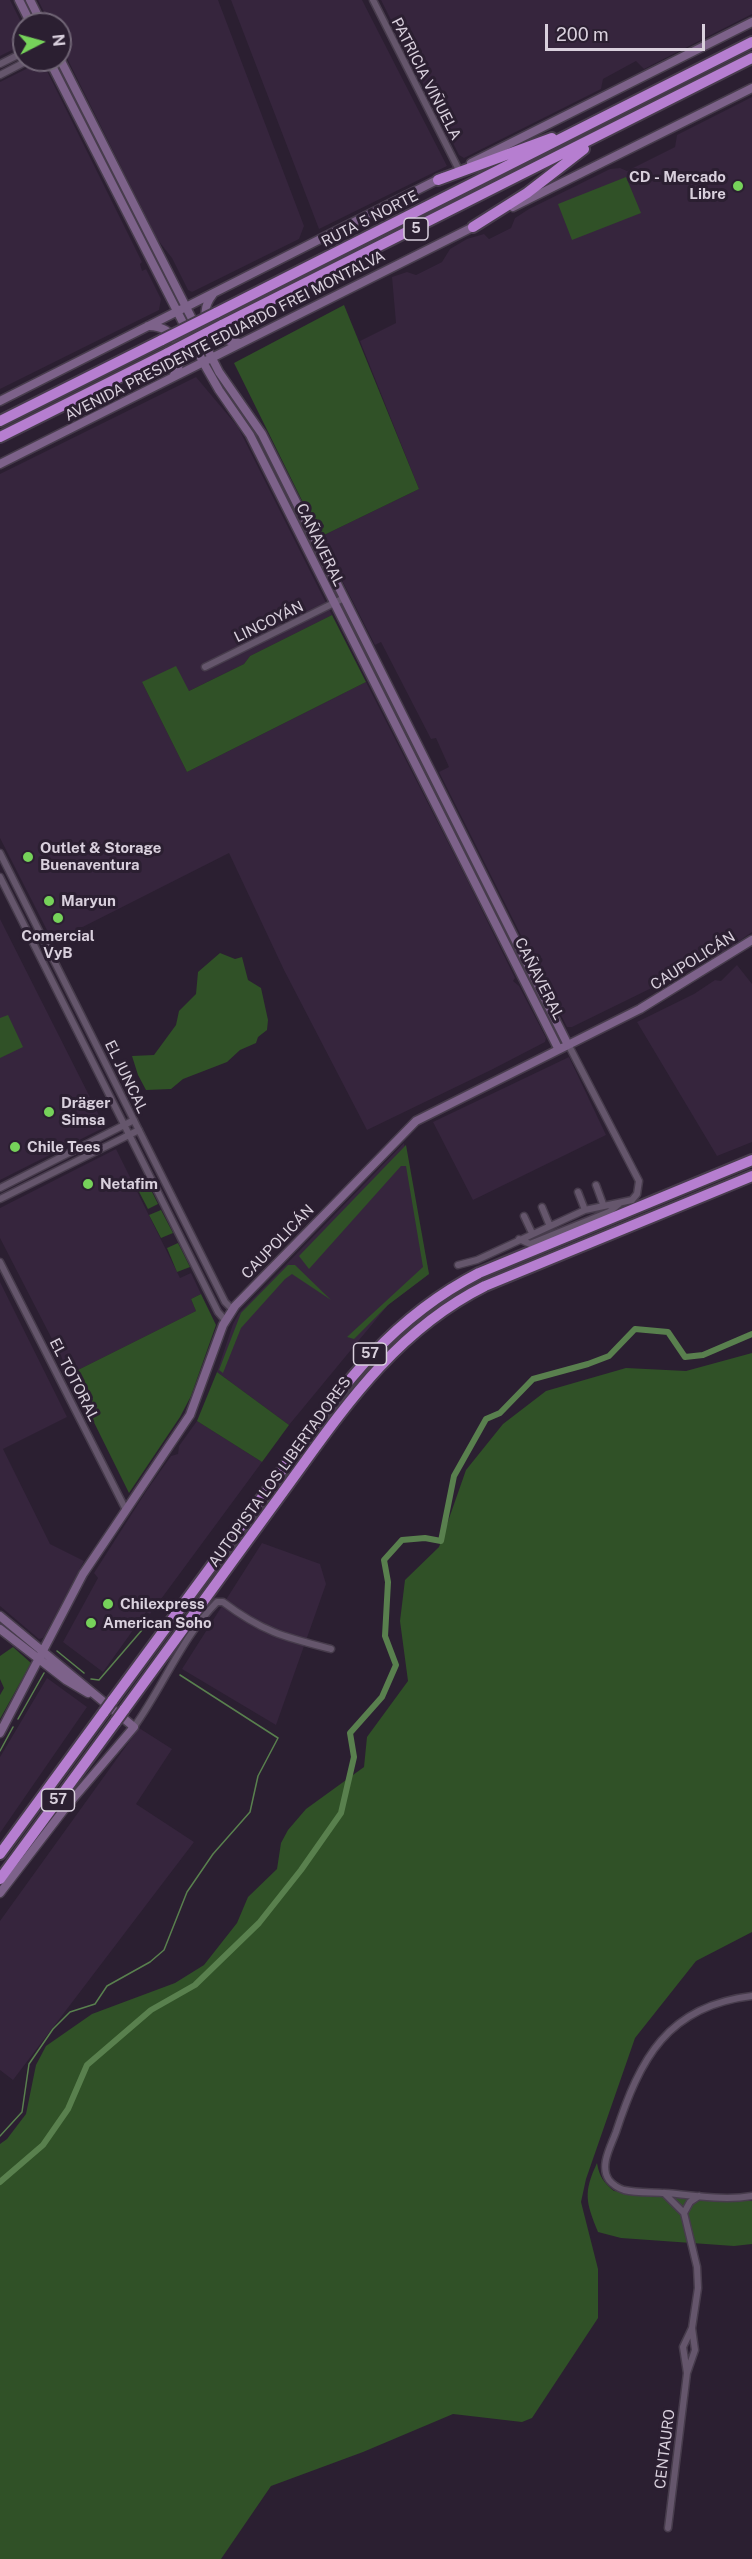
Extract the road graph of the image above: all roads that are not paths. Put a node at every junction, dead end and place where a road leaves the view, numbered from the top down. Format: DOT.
graph roads {
  1 [pos="373,0"];
  2 [pos="752,22"];
  3 [pos="752,42"];
  4 [pos="752,58"];
  5 [pos="55,72"];
  6 [pos="66,72"];
  7 [pos="752,88"];
  8 [pos="589,126"];
  9 [pos="609,132"];
  10 [pos="459,170"];
  11 [pos="438,180"];
  12 [pos="473,227"];
  13 [pos="218,290"];
  14 [pos="181,308"];
  15 [pos="145,327"];
  16 [pos="242,343"];
  17 [pos="208,360"];
  18 [pos="172,378"];
  19 [pos="0,401"];
  20 [pos="0,421"];
  21 [pos="0,437"];
  22 [pos="0,464"];
  23 [pos="344,598"];
  24 [pos="334,603"];
  25 [pos="205,667"];
  26 [pos="0,853"];
  27 [pos="0,877"];
  28 [pos="752,940"];
  29 [pos="567,1043"];
  30 [pos="558,1048"];
  31 [pos="134,1120"];
  32 [pos="124,1125"];
  33 [pos="139,1130"];
  34 [pos="129,1135"];
  35 [pos="752,1160"];
  36 [pos="752,1176"];
  37 [pos="596,1185"];
  38 [pos="0,1188"];
  39 [pos="578,1192"];
  40 [pos="0,1199"];
  41 [pos="620,1203"];
  42 [pos="603,1204"];
  43 [pos="542,1207"];
  44 [pos="585,1210"];
  45 [pos="524,1216"];
  46 [pos="549,1224"];
  47 [pos="532,1233"];
  48 [pos="519,1239"];
  49 [pos="0,1262"];
  50 [pos="458,1265"];
  51 [pos="232,1309"];
  52 [pos="225,1320"];
  53 [pos="126,1510"];
  54 [pos="0,1616"];
  55 [pos="0,1629"];
  56 [pos="25,1637"];
  57 [pos="20,1645"];
  58 [pos="331,1649"];
  59 [pos="41,1655"];
  60 [pos="134,1727"];
  61 [pos="0,1733"];
  62 [pos="0,1854"];
  63 [pos="0,1879"];
  64 [pos="0,1893"];
  65 [pos="752,1996"];
  66 [pos="664,2193"];
  67 [pos="700,2196"];
  68 [pos="752,2196"];
  69 [pos="684,2213"];
  70 [pos="692,2328"];
  71 [pos="687,2373"];
  72 [pos="668,2528"];
  1 -- 10 [label="street, PATRICIA VIÑUELA"];
  2 -- 10 [label="street"];
  3 -- 8 [label="highway, RUTA 5 NORTE / 5"];
  4 -- 9 [label="highway, RUTA 5 NORTE / 5"];
  5 -- 14 [label="street, CAÑAVERAL"];
  6 -- 14 [label="street, CAÑAVERAL"];
  7 -- 12 [label="street, AVENIDA PRESIDENTE EDUARDO FREI MONTALVA"];
  8 -- 11 [label="highway"];
  8 -- 20 [label="highway, RUTA 5 NORTE / 5, bridge"];
  9 -- 12 [label="highway"];
  9 -- 21 [label="highway, RUTA 5 NORTE / 5, bridge"];
  10 -- 11 [label="street"];
  11 -- 13 [label="street"];
  12 -- 16 [label="street, AVENIDA PRESIDENTE EDUARDO FREI MONTALVA"];
  13 -- 14 [label="street"];
  13 -- 16 [label="street"];
  14 -- 15 [label="street"];
  14 -- 17 [label="street, CAÑAVERAL"];
  15 -- 18 [label="street"];
  15 -- 19 [label="street"];
  16 -- 17 [label="street, AVENIDA PRESIDENTE EDUARDO FREI MONTALVA"];
  17 -- 18 [label="street, AVENIDA PRESIDENTE EDUARDO FREI MONTALVA"];
  17 -- 23 [label="street, CAÑAVERAL"];
  17 -- 24 [label="street, CAÑAVERAL"];
  18 -- 22 [label="street, AVENIDA PRESIDENTE EDUARDO FREI MONTALVA"];
  23 -- 24 [label="street, LINCOYÁN"];
  23 -- 29 [label="street, CAÑAVERAL"];
  24 -- 25 [label="street, LINCOYÁN"];
  24 -- 30 [label="street, CAÑAVERAL"];
  26 -- 31 [label="street, EL JUNCAL"];
  27 -- 32 [label="street, EL JUNCAL"];
  28 -- 29 [label="street, CAUPOLICÁN"];
  29 -- 30 [label="street, CAUPOLICÁN"];
  29 -- 41 [label="street"];
  30 -- 51 [label="street, CAUPOLICÁN"];
  31 -- 32 [label="street"];
  31 -- 33 [label="street, EL JUNCAL"];
  32 -- 34 [label="street, EL JUNCAL"];
  32 -- 38 [label="street"];
  33 -- 34 [label="street"];
  33 -- 51 [label="street, EL JUNCAL"];
  34 -- 40 [label="street"];
  34 -- 52 [label="street, EL JUNCAL"];
  35 -- 62 [label="highway, AUTOPISTA LOS LIBERTADORES / 57, bridge"];
  36 -- 63 [label="highway, AUTOPISTA LOS LIBERTADORES / 57, bridge"];
  37 -- 42 [label="street"];
  39 -- 44 [label="street"];
  41 -- 42 [label="street"];
  41 -- 48 [label="street"];
  42 -- 44 [label="street"];
  43 -- 46 [label="street"];
  44 -- 46 [label="street"];
  45 -- 47 [label="street"];
  46 -- 47 [label="street"];
  47 -- 48 [label="street"];
  48 -- 50 [label="street"];
  49 -- 53 [label="street, EL TOTORAL"];
  51 -- 52 [label="street, CAUPOLICÁN"];
  52 -- 53 [label="street, CAUPOLICÁN"];
  53 -- 59 [label="street, CAUPOLICÁN"];
  54 -- 56 [label="street"];
  55 -- 57 [label="street"];
  56 -- 57 [label="street"];
  56 -- 59 [label="street"];
  57 -- 59 [label="street"];
  58 -- 60 [label="street"];
  59 -- 60 [label="street"];
  59 -- 61 [label="street, CAUPOLICÁN"];
  60 -- 64 [label="street"];
  65 -- 66 [label="street"];
  66 -- 67 [label="street"];
  66 -- 69 [label="street"];
  67 -- 68 [label="street"];
  67 -- 69 [label="street"];
  69 -- 70 [label="street, CENTAURO"];
  70 -- 71 [label="street, CENTAURO"];
  70 -- 71 [label="street, CENTAURO"];
  71 -- 72 [label="street, CENTAURO"];
}
